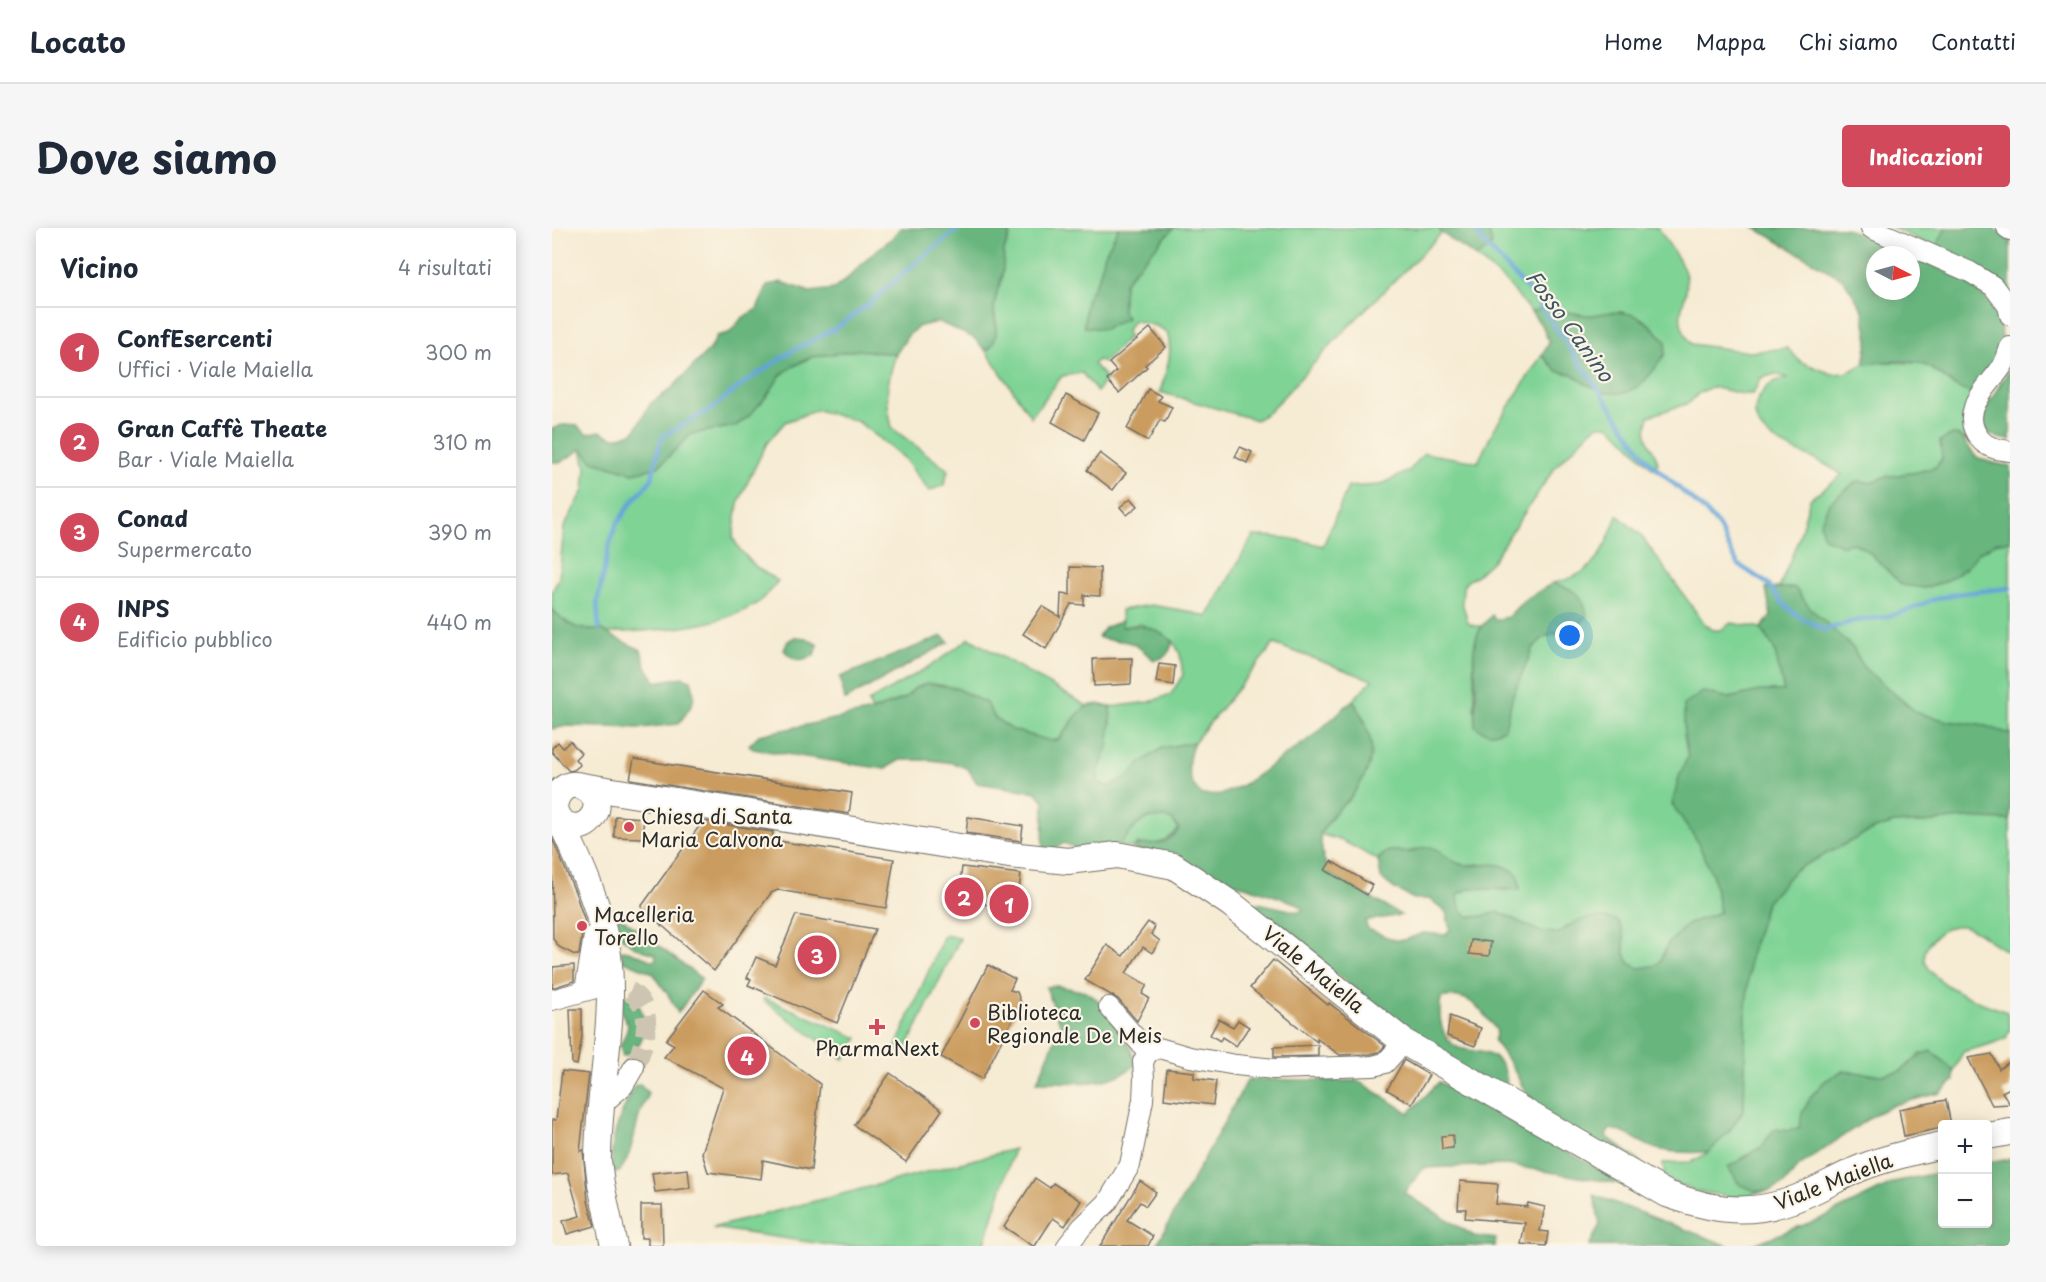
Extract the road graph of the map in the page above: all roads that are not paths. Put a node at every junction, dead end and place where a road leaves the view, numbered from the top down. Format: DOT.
graph roads {
  1 [pos="1871,228"];
  2 [pos="2010,315"];
  3 [pos="2010,347"];
  4 [pos="2010,451"];
  5 [pos="568,781"];
  6 [pos="644,797"];
  7 [pos="570,814"];
  8 [pos="603,930"];
  9 [pos="552,1000"];
  10 [pos="1109,1006"];
  11 [pos="1404,1042"];
  12 [pos="1148,1052"];
  13 [pos="2010,1132"];
  14 [pos="1992,1135"];
  15 [pos="1938,1146"];
  16 [pos="614,1246"];
  17 [pos="1067,1246"];
  1 -- 2 [label="street"];
  3 -- 4 [label="street"];
  5 -- 6 [label="main road, Viale Maiella"];
  5 -- 7 [label="main road"];
  5 -- 7 [label="main road"];
  6 -- 7 [label="main road, Viale Maiella"];
  6 -- 11 [label="main road, Viale Maiella"];
  7 -- 8 [label="main road"];
  8 -- 9 [label="street"];
  8 -- 16 [label="main road"];
  10 -- 12 [label="street"];
  11 -- 12 [label="street"];
  11 -- 15 [label="main road, Viale Maiella"];
  12 -- 17 [label="street"];
  13 -- 14 [label="main road"];
}
